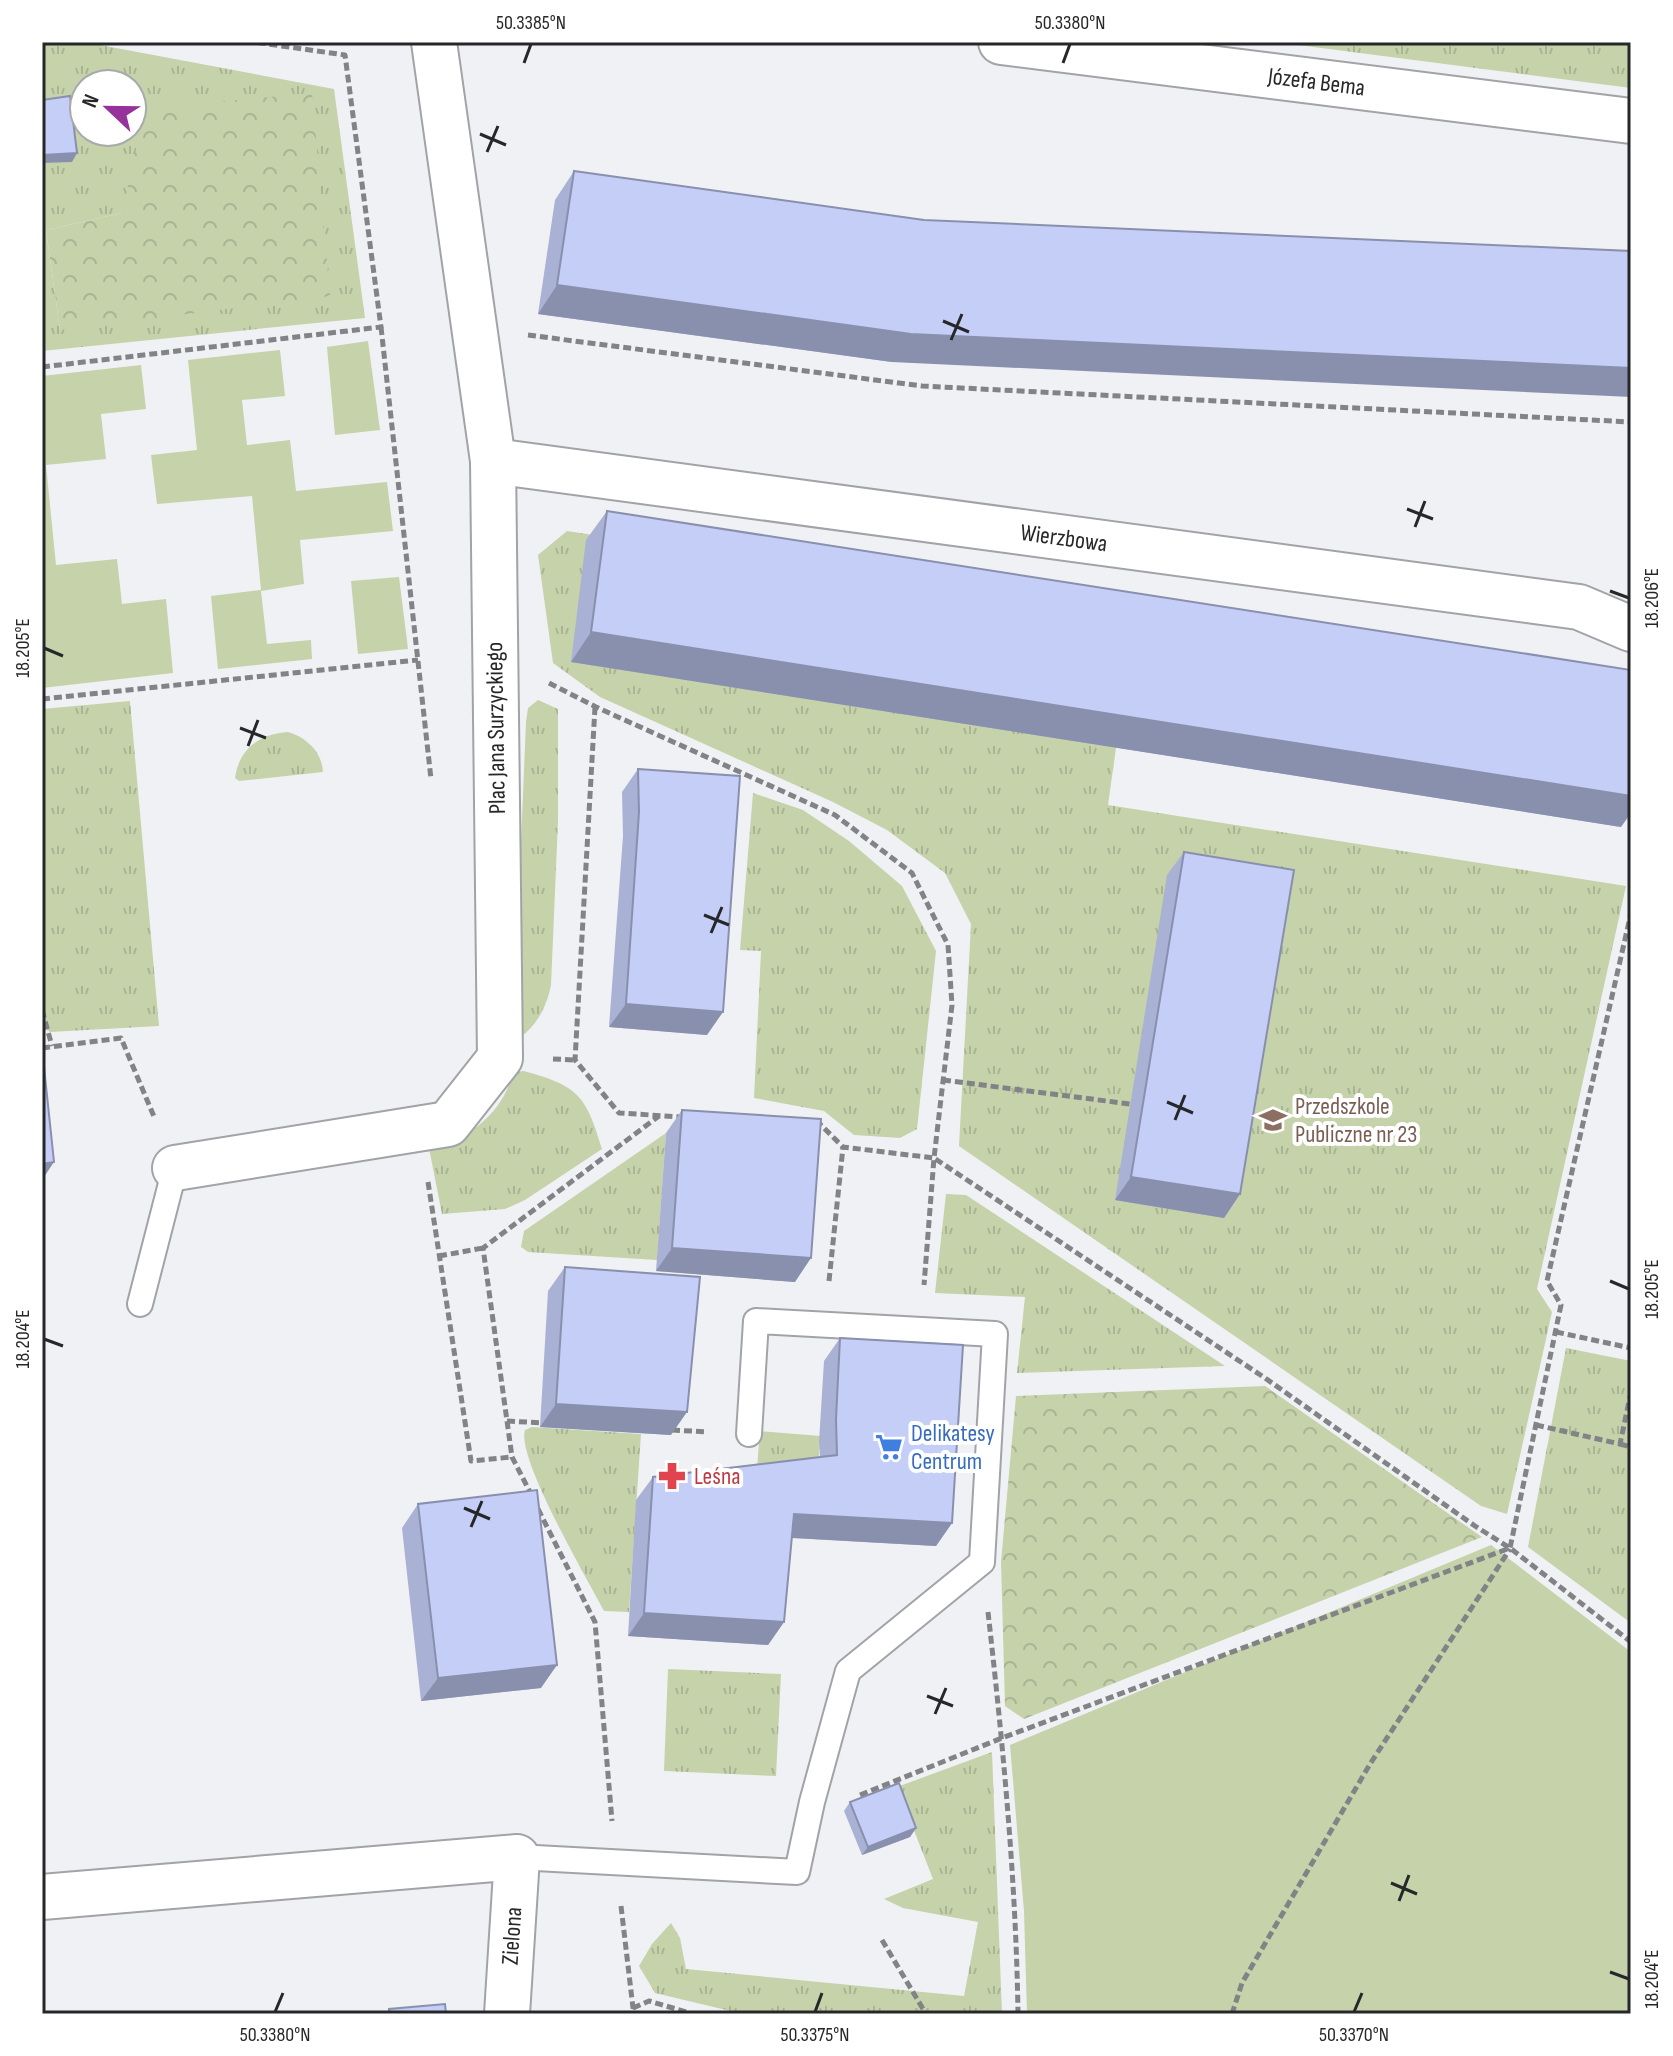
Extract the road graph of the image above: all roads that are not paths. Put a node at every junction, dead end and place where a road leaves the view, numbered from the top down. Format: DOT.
graph roads {
  1 [pos="434,42"];
  2 [pos="1001,42"];
  3 [pos="1631,121"];
  4 [pos="493,461"];
  5 [pos="1631,629"];
  6 [pos="175,1168"];
  7 [pos="140,1304"];
  8 [pos="749,1434"];
  9 [pos="517,1857"];
  10 [pos="42,1897"];
  11 [pos="507,2014"];
  1 -- 4 [label="street, Plac Jana Surzyckiego"];
  2 -- 3 [label="street, Józefa Bema"];
  4 -- 5 [label="street, Wierzbowa"];
  4 -- 6 [label="street, Plac Jana Surzyckiego"];
  6 -- 7 [label="lane"];
  8 -- 9 [label="lane"];
  9 -- 10 [label="street"];
  9 -- 11 [label="street, Zielona"];
}
